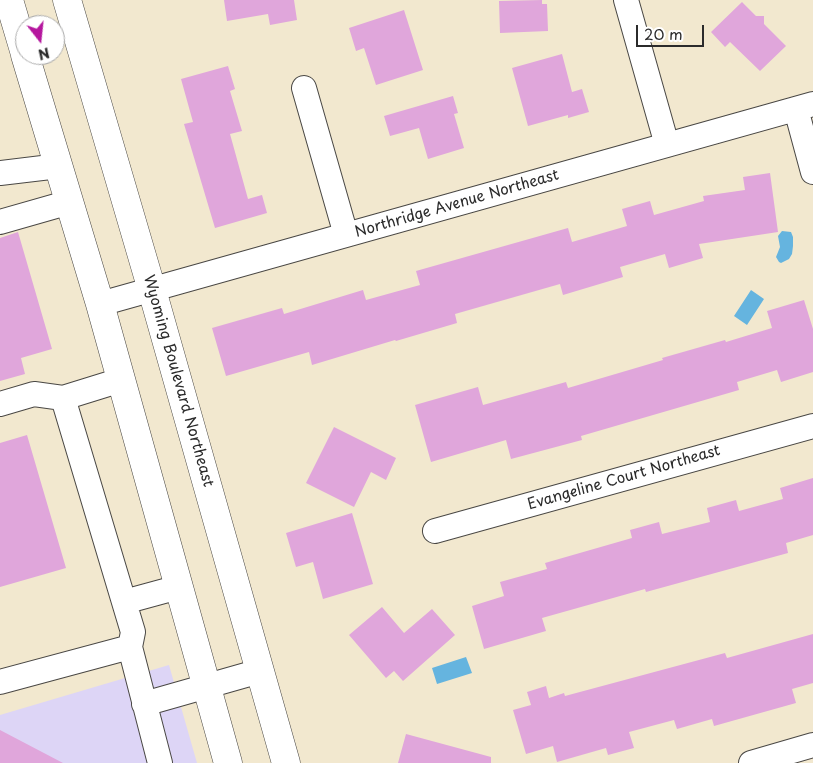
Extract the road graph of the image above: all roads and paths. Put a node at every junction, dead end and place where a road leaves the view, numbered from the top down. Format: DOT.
graph roads {
  1 [pos="67,0"];
  2 [pos="626,0"];
  3 [pos="7,6"];
  4 [pos="15,28"];
  5 [pos="28,65"];
  6 [pos="304,88"];
  7 [pos="805,106"];
  8 [pos="667,145"];
  9 [pos="59,166"];
  10 [pos="813,172"];
  11 [pos="0,173"];
  12 [pos="70,202"];
  13 [pos="0,222"];
  14 [pos="346,235"];
  15 [pos="152,290"];
  16 [pos="100,304"];
  17 [pos="121,380"];
  18 [pos="63,398"];
  19 [pos="0,404"];
  20 [pos="813,426"];
  21 [pos="435,531"];
  22 [pos="179,587"];
  23 [pos="124,602"];
  24 [pos="130,647"];
  25 [pos="260,671"];
  26 [pos="0,682"];
  27 [pos="206,687"];
  28 [pos="144,704"];
  29 [pos="813,745"];
  30 [pos="160,763"];
  31 [pos="228,763"];
  32 [pos="286,763"];
  33 [pos="751,763"];
  1 -- 15 [label="main road, Wyoming Boulevard Northeast"];
  2 -- 8 [label="street"];
  3 -- 4 [label="main road"];
  5 -- 9 [label="main road"];
  6 -- 14 [label="street"];
  7 -- 8 [label="street, Northridge Avenue Northeast"];
  7 -- 10 [label="street"];
  8 -- 14 [label="street, Northridge Avenue Northeast"];
  9 -- 11 [label="street"];
  9 -- 12 [label="main road"];
  12 -- 13 [label="street"];
  12 -- 16 [label="main road"];
  14 -- 15 [label="street, Northridge Avenue Northeast"];
  15 -- 16 [label="street, Northridge Avenue Northeast"];
  15 -- 25 [label="main road, Wyoming Boulevard Northeast"];
  16 -- 17 [label="main road"];
  17 -- 18 [label="street"];
  17 -- 22 [label="main road"];
  18 -- 19 [label="street"];
  18 -- 23 [label="street"];
  20 -- 21 [label="street, Evangeline Court Northeast"];
  22 -- 23 [label="street"];
  22 -- 27 [label="main road"];
  23 -- 24 [label="street"];
  24 -- 26 [label="street"];
  24 -- 28 [label="street"];
  25 -- 27 [label="street"];
  25 -- 32 [label="main road, Wyoming Boulevard Northeast"];
  27 -- 28 [label="street"];
  27 -- 31 [label="main road"];
  28 -- 30 [label="street"];
  29 -- 33 [label="street"];
}
